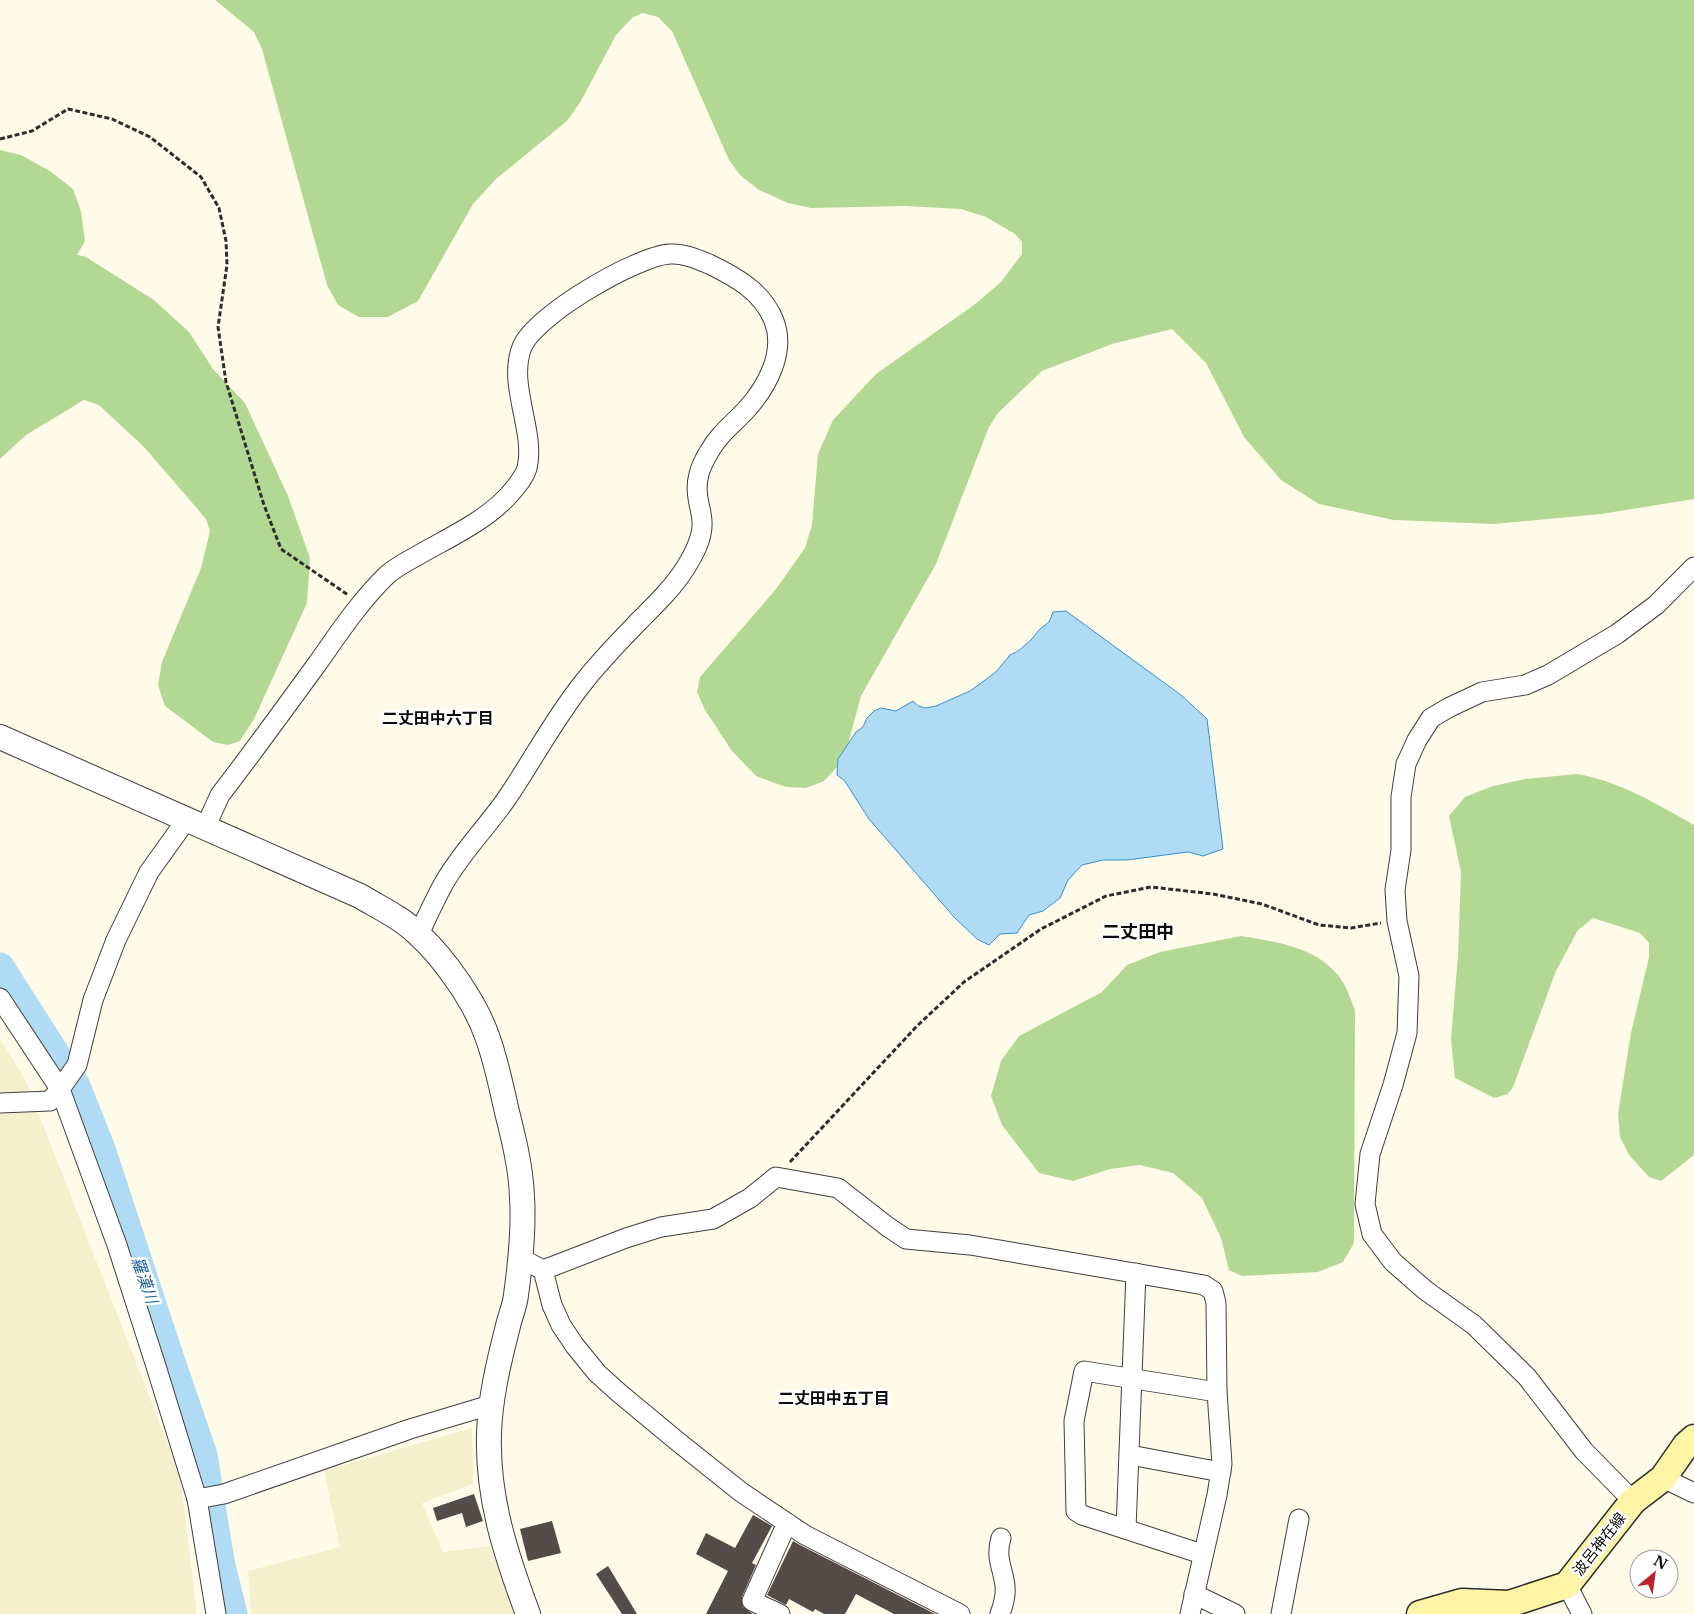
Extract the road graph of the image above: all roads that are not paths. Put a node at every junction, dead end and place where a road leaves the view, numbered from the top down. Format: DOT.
graph roads {
  1 [pos="1694,567"];
  2 [pos="0,737"];
  3 [pos="196,823"];
  4 [pos="419,934"];
  5 [pos="0,998"];
  6 [pos="60,1089"];
  7 [pos="0,1102"];
  8 [pos="520,1258"];
  9 [pos="543,1270"];
  10 [pos="1136,1273"];
  11 [pos="1133,1379"];
  12 [pos="1217,1392"];
  13 [pos="490,1405"];
  14 [pos="1694,1438"];
  15 [pos="1130,1455"];
  16 [pos="1221,1472"];
  17 [pos="1663,1478"];
  18 [pos="1694,1493"];
  19 [pos="196,1499"];
  20 [pos="1634,1501"];
  21 [pos="1299,1519"];
  22 [pos="787,1523"];
  23 [pos="1126,1529"];
  24 [pos="1001,1538"];
  25 [pos="1202,1554"];
  26 [pos="1567,1585"];
  27 [pos="1194,1594"];
  28 [pos="216,1614"];
  29 [pos="528,1614"];
  30 [pos="780,1614"];
  31 [pos="960,1614"];
  32 [pos="1000,1614"];
  33 [pos="1190,1614"];
  34 [pos="1234,1614"];
  35 [pos="1281,1614"];
  36 [pos="1420,1614"];
  37 [pos="1582,1614"];
  1 -- 20 [label="street"];
  2 -- 3 [label="street"];
  3 -- 4 [label="street"];
  3 -- 4 [label="street"];
  3 -- 6 [label="street"];
  4 -- 8 [label="street"];
  5 -- 6 [label="street"];
  6 -- 7 [label="street"];
  6 -- 19 [label="street"];
  8 -- 9 [label="street"];
  8 -- 13 [label="street"];
  9 -- 10 [label="street"];
  9 -- 22 [label="street"];
  10 -- 11 [label="street"];
  10 -- 12 [label="street"];
  11 -- 12 [label="street"];
  11 -- 15 [label="street"];
  11 -- 23 [label="street"];
  12 -- 16 [label="street"];
  13 -- 19 [label="street"];
  13 -- 29 [label="street"];
  14 -- 17 [label="main road, 波呂神在線"];
  15 -- 16 [label="street"];
  15 -- 23 [label="street"];
  16 -- 25 [label="street"];
  17 -- 18 [label="street"];
  17 -- 20 [label="main road, 波呂神在線"];
  19 -- 28 [label="street"];
  20 -- 26 [label="main road, 波呂神在線"];
  21 -- 35 [label="street"];
  22 -- 30 [label="street"];
  22 -- 31 [label="street"];
  23 -- 25 [label="street"];
  24 -- 32 [label="street"];
  25 -- 27 [label="street"];
  26 -- 36 [label="main road, 波呂神在線"];
  26 -- 37 [label="street"];
  27 -- 33 [label="street"];
  27 -- 34 [label="street"];
}
